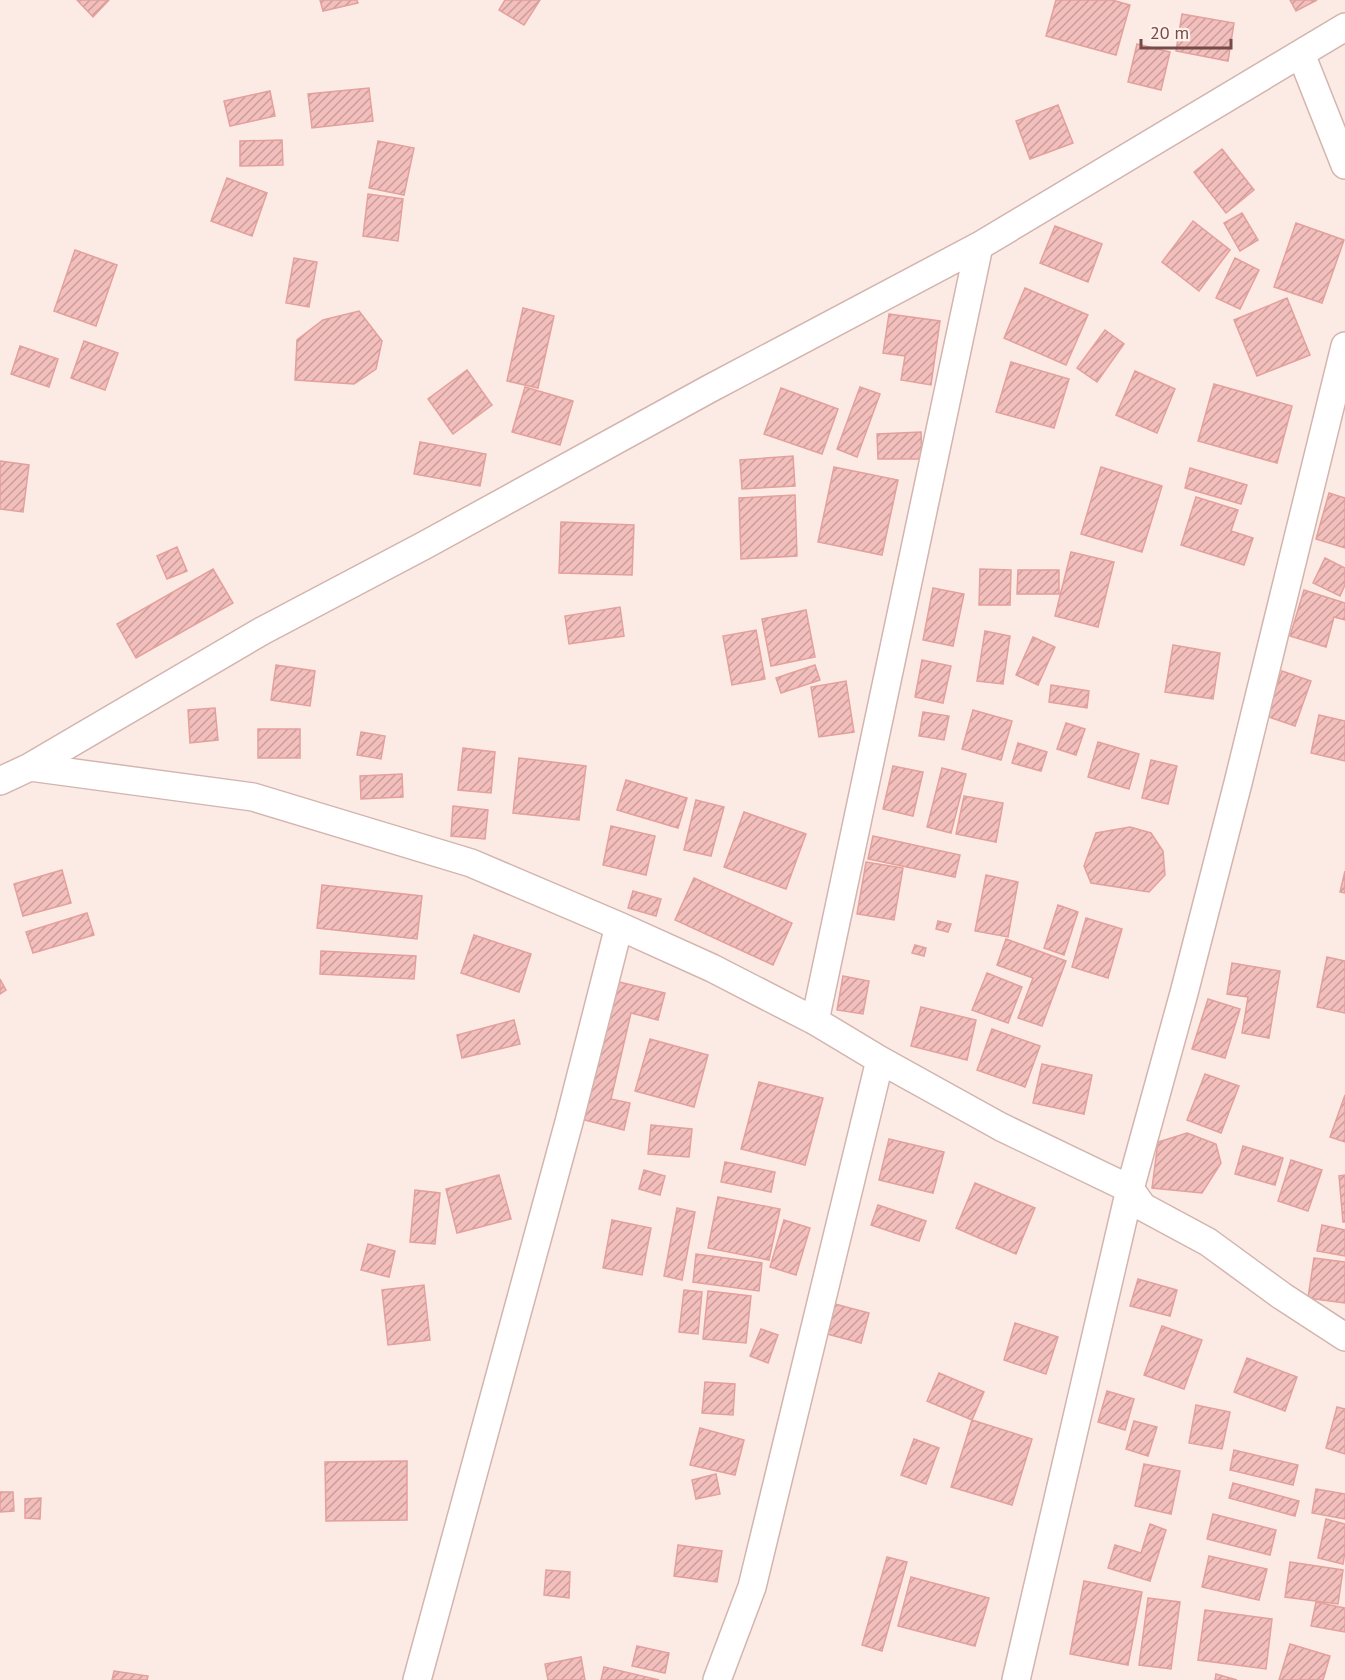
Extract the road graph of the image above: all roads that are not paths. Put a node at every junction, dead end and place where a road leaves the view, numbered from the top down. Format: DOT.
graph roads {
  1 [pos="1345,27"];
  2 [pos="1301,54"];
  3 [pos="1345,165"];
  4 [pos="979,246"];
  5 [pos="1345,346"];
  6 [pos="30,767"];
  7 [pos="0,781"];
  8 [pos="619,926"];
  9 [pos="815,1021"];
  10 [pos="880,1060"];
  11 [pos="1130,1189"];
  12 [pos="1345,1337"];
  13 [pos="417,1680"];
  14 [pos="717,1680"];
  15 [pos="1016,1680"];
  1 -- 2 [label="street"];
  2 -- 3 [label="street"];
  2 -- 4 [label="street"];
  4 -- 6 [label="street"];
  4 -- 9 [label="street"];
  5 -- 11 [label="street"];
  6 -- 7 [label="street"];
  6 -- 8 [label="street"];
  8 -- 9 [label="street"];
  8 -- 13 [label="street"];
  9 -- 10 [label="street"];
  10 -- 11 [label="street"];
  10 -- 14 [label="street"];
  11 -- 12 [label="street"];
  11 -- 15 [label="street"];
}
